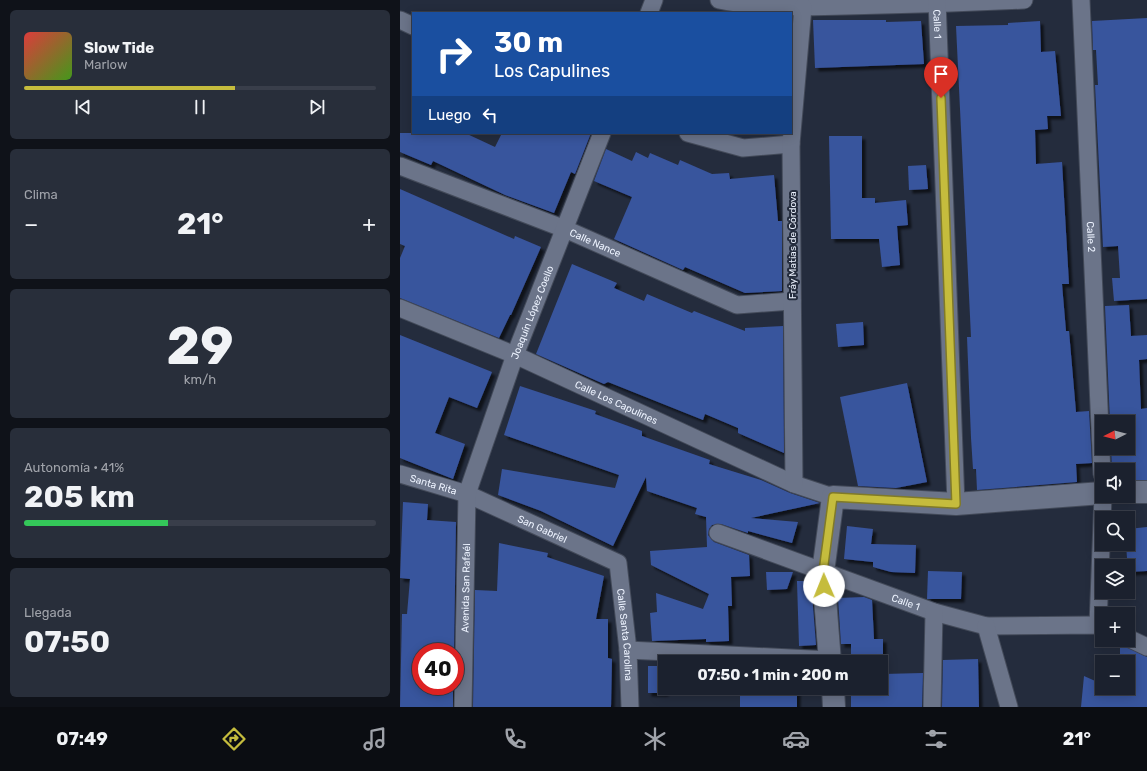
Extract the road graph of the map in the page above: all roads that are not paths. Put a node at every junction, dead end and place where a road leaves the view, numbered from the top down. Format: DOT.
graph roads {
  1 [pos="654,0"];
  2 [pos="719,0"];
  3 [pos="1024,0"];
  4 [pos="1080,0"];
  5 [pos="937,2"];
  6 [pos="742,3"];
  7 [pos="803,7"];
  8 [pos="649,12"];
  9 [pos="400,20"];
  10 [pos="412,26"];
  11 [pos="792,133"];
  12 [pos="602,134"];
  13 [pos="692,134"];
  14 [pos="792,134"];
  15 [pos="791,144"];
  16 [pos="400,166"];
  17 [pos="564,229"];
  18 [pos="792,301"];
  19 [pos="400,308"];
  20 [pos="515,355"];
  21 [pos="1101,463"];
  22 [pos="400,474"];
  23 [pos="794,484"];
  24 [pos="1135,492"];
  25 [pos="1147,492"];
  26 [pos="467,494"];
  27 [pos="1095,495"];
  28 [pos="833,497"];
  29 [pos="1102,503"];
  30 [pos="956,504"];
  31 [pos="718,533"];
  32 [pos="618,563"];
  33 [pos="823,572"];
  34 [pos="1100,607"];
  35 [pos="934,612"];
  36 [pos="986,626"];
  37 [pos="1095,626"];
  38 [pos="1135,641"];
  39 [pos="1147,647"];
  40 [pos="628,650"];
  41 [pos="720,655"];
  42 [pos="830,655"];
  43 [pos="833,695"];
  44 [pos="463,707"];
  45 [pos="630,707"];
  46 [pos="834,707"];
  47 [pos="932,707"];
  48 [pos="1010,707"];
  1 -- 8 [label="street"];
  2 -- 6 [label="street"];
  3 -- 5 [label="street"];
  4 -- 21 [label="street, Calle 2"];
  5 -- 7 [label="street"];
  5 -- 30 [label="street, Calle 1"];
  6 -- 7 [label="street"];
  7 -- 11 [label="street, Fráy Matías de Córdova"];
  9 -- 10 [label="street"];
  12 -- 17 [label="street, Joaquín López Coello"];
  13 -- 15 [label="street"];
  14 -- 15 [label="street, Fráy Matías de Córdova"];
  15 -- 18 [label="street, Fráy Matías de Córdova"];
  16 -- 17 [label="street, Calle Nance"];
  17 -- 18 [label="street, Calle Nance"];
  17 -- 20 [label="street, Joaquín López Coello"];
  18 -- 23 [label="street, Fráy Matías de Córdova"];
  19 -- 20 [label="street, Calle Los Capulines"];
  20 -- 23 [label="street, Calle Los Capulines"];
  20 -- 26 [label="street, Joaquín López Coello"];
  22 -- 26 [label="street, Santa Rita"];
  23 -- 28 [label="street, Calle Los Capulines"];
  24 -- 25 [label="street"];
  26 -- 32 [label="street, San Gabriel"];
  26 -- 44 [label="street, Avenida San Rafaél"];
  27 -- 30 [label="street"];
  28 -- 30 [label="street"];
  28 -- 33 [label="street"];
  29 -- 34 [label="street"];
  31 -- 33 [label="street, Calle 1"];
  32 -- 40 [label="street, Calle Santa Carolina"];
  33 -- 35 [label="street, Calle 1"];
  33 -- 42 [label="street"];
  35 -- 36 [label="street, Calle 1"];
  35 -- 47 [label="street"];
  36 -- 37 [label="street, Calle 1"];
  36 -- 48 [label="street"];
  38 -- 39 [label="street"];
  40 -- 41 [label="street"];
  40 -- 45 [label="street, Calle Santa Carolina"];
  43 -- 46 [label="street"];
}
